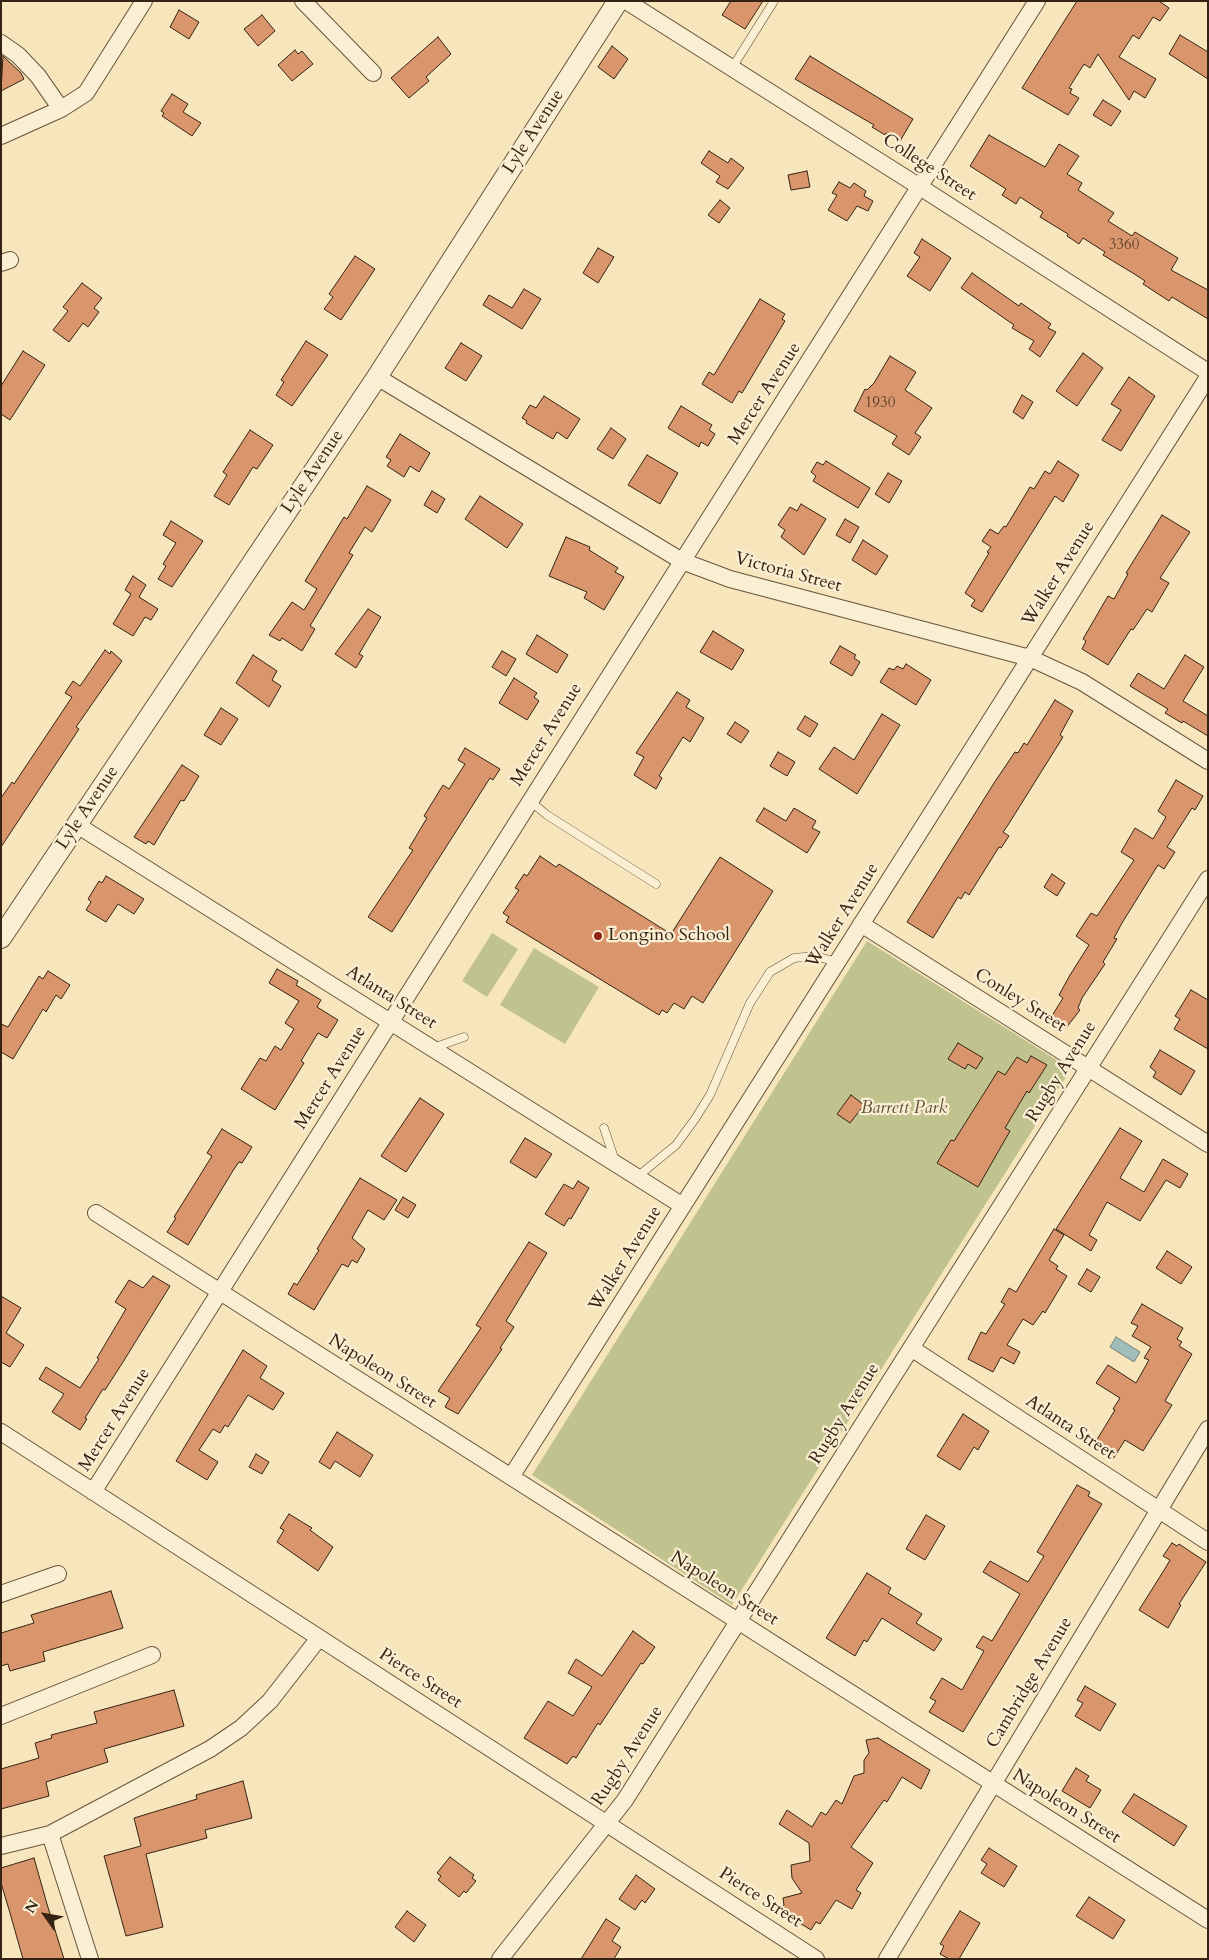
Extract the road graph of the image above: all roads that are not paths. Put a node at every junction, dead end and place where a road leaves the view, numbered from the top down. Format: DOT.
graph roads {
  1 [pos="144,1"];
  2 [pos="303,1"];
  3 [pos="618,1"];
  4 [pos="626,1"];
  5 [pos="774,1"];
  6 [pos="1037,1"];
  7 [pos="1,43"];
  8 [pos="732,68"];
  9 [pos="373,73"];
  10 [pos="61,109"];
  11 [pos="1,136"];
  12 [pos="920,187"];
  13 [pos="1208,372"];
  14 [pos="377,377"];
  15 [pos="1208,377"];
  16 [pos="682,561"];
  17 [pos="1030,658"];
  18 [pos="1208,761"];
  19 [pos="530,801"];
  20 [pos="77,825"];
  21 [pos="1208,879"];
  22 [pos="656,884"];
  23 [pos="861,924"];
  24 [pos="1,938"];
  25 [pos="837,962"];
  26 [pos="390,1022"];
  27 [pos="464,1037"];
  28 [pos="433,1048"];
  29 [pos="1088,1068"];
  30 [pos="604,1128"];
  31 [pos="1208,1144"];
  32 [pos="616,1163"];
  33 [pos="637,1177"];
  34 [pos="683,1206"];
  35 [pos="96,1213"];
  36 [pos="219,1292"];
  37 [pos="911,1348"];
  38 [pos="1208,1429"];
  39 [pos="1,1432"];
  40 [pos="511,1477"];
  41 [pos="93,1492"];
  42 [pos="1158,1510"];
  43 [pos="1208,1542"];
  44 [pos="58,1574"];
  45 [pos="1,1594"];
  46 [pos="738,1621"];
  47 [pos="319,1638"];
  48 [pos="152,1655"];
  49 [pos="1,1716"];
  50 [pos="992,1783"];
  51 [pos="607,1824"];
  52 [pos="50,1834"];
  53 [pos="1,1846"];
  54 [pos="1208,1920"];
  55 [pos="90,1959"];
  56 [pos="500,1959"];
  57 [pos="816,1959"];
  58 [pos="887,1959"];
  1 -- 10 [label="street"];
  2 -- 9 [label="street"];
  3 -- 14 [label="street, Lyle Avenue"];
  4 -- 8 [label="street, College Street"];
  5 -- 8 [label="lane"];
  6 -- 12 [label="street, Mercer Avenue"];
  7 -- 10 [label="street"];
  8 -- 12 [label="street, College Street"];
  10 -- 11 [label="street"];
  12 -- 13 [label="street, College Street"];
  12 -- 16 [label="street, Mercer Avenue"];
  14 -- 16 [label="street, Victoria Street"];
  14 -- 20 [label="street, Lyle Avenue"];
  15 -- 17 [label="street, Walker Avenue"];
  16 -- 17 [label="street, Victoria Street"];
  16 -- 19 [label="street, Mercer Avenue"];
  17 -- 18 [label="street, Victoria Street"];
  17 -- 23 [label="street, Walker Avenue"];
  19 -- 22 [label="lane"];
  19 -- 26 [label="street, Mercer Avenue"];
  20 -- 24 [label="street, Lyle Avenue"];
  20 -- 26 [label="street, Atlanta Street"];
  21 -- 29 [label="street, Rugby Avenue"];
  23 -- 25 [label="street, Walker Avenue"];
  23 -- 29 [label="street, Conley Street"];
  25 -- 33 [label="lane"];
  25 -- 34 [label="street, Walker Avenue"];
  26 -- 28 [label="street, Atlanta Street"];
  26 -- 36 [label="street, Mercer Avenue"];
  27 -- 28 [label="lane"];
  28 -- 32 [label="street, Atlanta Street"];
  29 -- 31 [label="street, Conley Street"];
  29 -- 37 [label="street, Rugby Avenue"];
  30 -- 32 [label="lane"];
  32 -- 33 [label="street, Atlanta Street"];
  33 -- 34 [label="street, Atlanta Street"];
  34 -- 40 [label="street, Walker Avenue"];
  35 -- 36 [label="street, Napoleon Street"];
  36 -- 40 [label="street, Napoleon Street"];
  36 -- 41 [label="street, Mercer Avenue"];
  37 -- 42 [label="street, Atlanta Street"];
  37 -- 46 [label="street, Rugby Avenue"];
  38 -- 42 [label="street, Cambridge Avenue"];
  39 -- 41 [label="street, Pierce Street"];
  40 -- 46 [label="street, Napoleon Street"];
  41 -- 47 [label="street, Pierce Street"];
  42 -- 43 [label="street, Atlanta Street"];
  42 -- 50 [label="street, Cambridge Avenue"];
  44 -- 45 [label="street"];
  46 -- 50 [label="street, Napoleon Street"];
  46 -- 51 [label="street, Rugby Avenue"];
  47 -- 51 [label="street, Pierce Street"];
  47 -- 52 [label="street"];
  48 -- 49 [label="street"];
  50 -- 54 [label="street, Napoleon Street"];
  50 -- 58 [label="street, Cambridge Avenue"];
  51 -- 56 [label="street, Rugby Avenue"];
  51 -- 57 [label="street, Pierce Street"];
  52 -- 53 [label="street"];
  52 -- 55 [label="street"];
}
